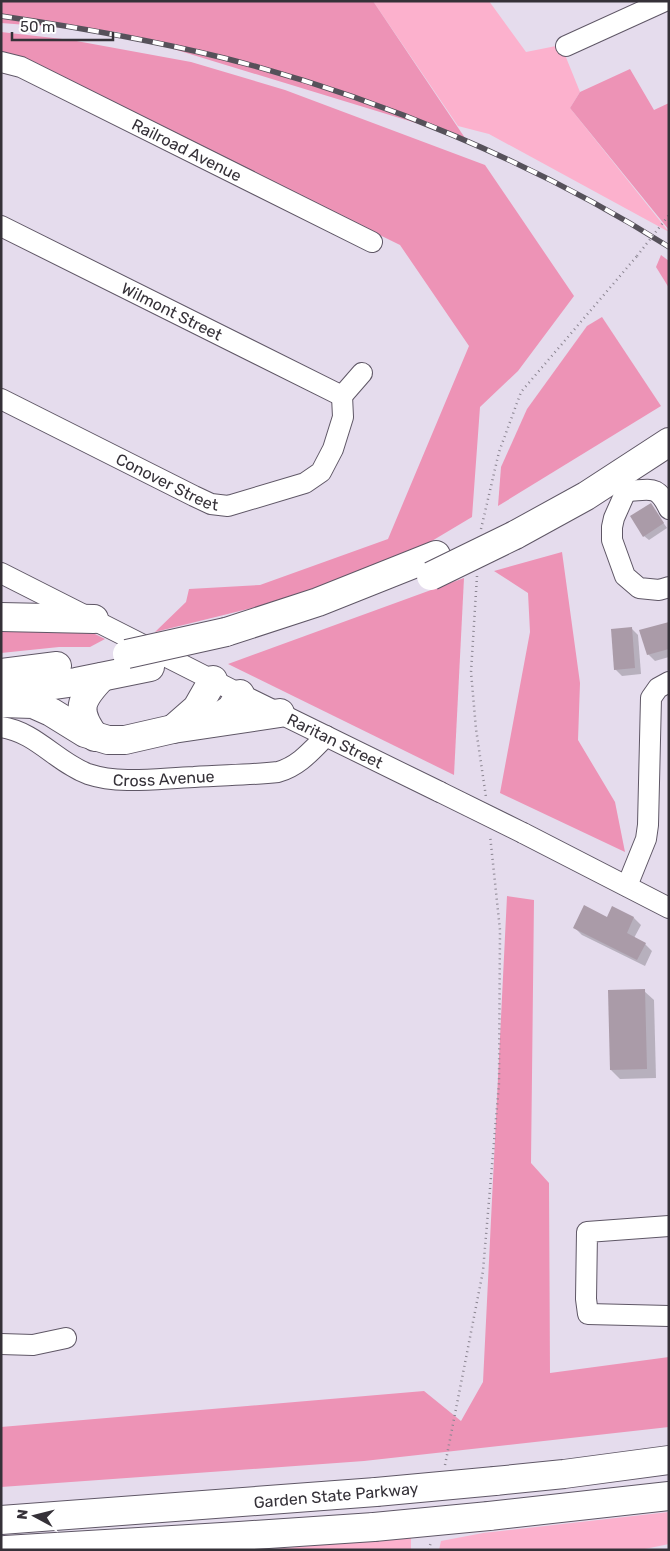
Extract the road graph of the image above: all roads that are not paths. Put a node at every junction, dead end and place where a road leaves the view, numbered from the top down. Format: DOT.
graph roads {
  1 [pos="665,1"];
  2 [pos="566,46"];
  3 [pos="1,62"];
  4 [pos="1,226"];
  5 [pos="372,242"];
  6 [pos="362,373"];
  7 [pos="342,396"];
  8 [pos="1,399"];
  9 [pos="669,420"];
  10 [pos="669,442"];
  11 [pos="621,484"];
  12 [pos="669,509"];
  13 [pos="518,524"];
  14 [pos="1,573"];
  15 [pos="669,587"];
  16 [pos="1,617"];
  17 [pos="94,619"];
  18 [pos="139,660"];
  19 [pos="1,673"];
  20 [pos="102,677"];
  21 [pos="213,680"];
  22 [pos="669,682"];
  23 [pos="1,692"];
  24 [pos="240,694"];
  25 [pos="1,703"];
  26 [pos="280,713"];
  27 [pos="208,724"];
  28 [pos="1,727"];
  29 [pos="173,729"];
  30 [pos="326,736"];
  31 [pos="94,737"];
  32 [pos="627,886"];
  33 [pos="669,908"];
  34 [pos="669,1226"];
  35 [pos="669,1316"];
  36 [pos="66,1338"];
  37 [pos="1,1344"];
  38 [pos="669,1460"];
  39 [pos="669,1496"];
  40 [pos="1,1520"];
  41 [pos="5,1550"];
  1 -- 2 [label="street"];
  3 -- 5 [label="street, Railroad Avenue"];
  4 -- 7 [label="street, Wilmont Street"];
  6 -- 7 [label="street"];
  7 -- 8 [label="street, Conover Street"];
  9 -- 13 [label="highway"];
  10 -- 11 [label="highway"];
  11 -- 12 [label="street"];
  11 -- 13 [label="highway"];
  11 -- 15 [label="street"];
  13 -- 18 [label="highway, bridge"];
  14 -- 17 [label="street, Raritan Street"];
  16 -- 17 [label="highway"];
  17 -- 21 [label="street, Raritan Street"];
  18 -- 19 [label="highway"];
  18 -- 20 [label="highway"];
  20 -- 23 [label="highway"];
  20 -- 31 [label="highway"];
  21 -- 24 [label="street, Raritan Street"];
  21 -- 29 [label="highway"];
  22 -- 32 [label="street"];
  24 -- 26 [label="street, Raritan Street"];
  24 -- 27 [label="highway"];
  25 -- 31 [label="highway"];
  26 -- 27 [label="highway"];
  26 -- 30 [label="street, Raritan Street"];
  27 -- 29 [label="highway"];
  28 -- 30 [label="street, Cross Avenue"];
  29 -- 31 [label="highway"];
  30 -- 32 [label="street, Raritan Street, bridge"];
  32 -- 33 [label="street, Raritan Street"];
  34 -- 35 [label="street"];
  36 -- 37 [label="street"];
  38 -- 40 [label="highway, Garden State Parkway, bridge"];
  39 -- 41 [label="highway, Garden State Parkway, bridge"];
}
